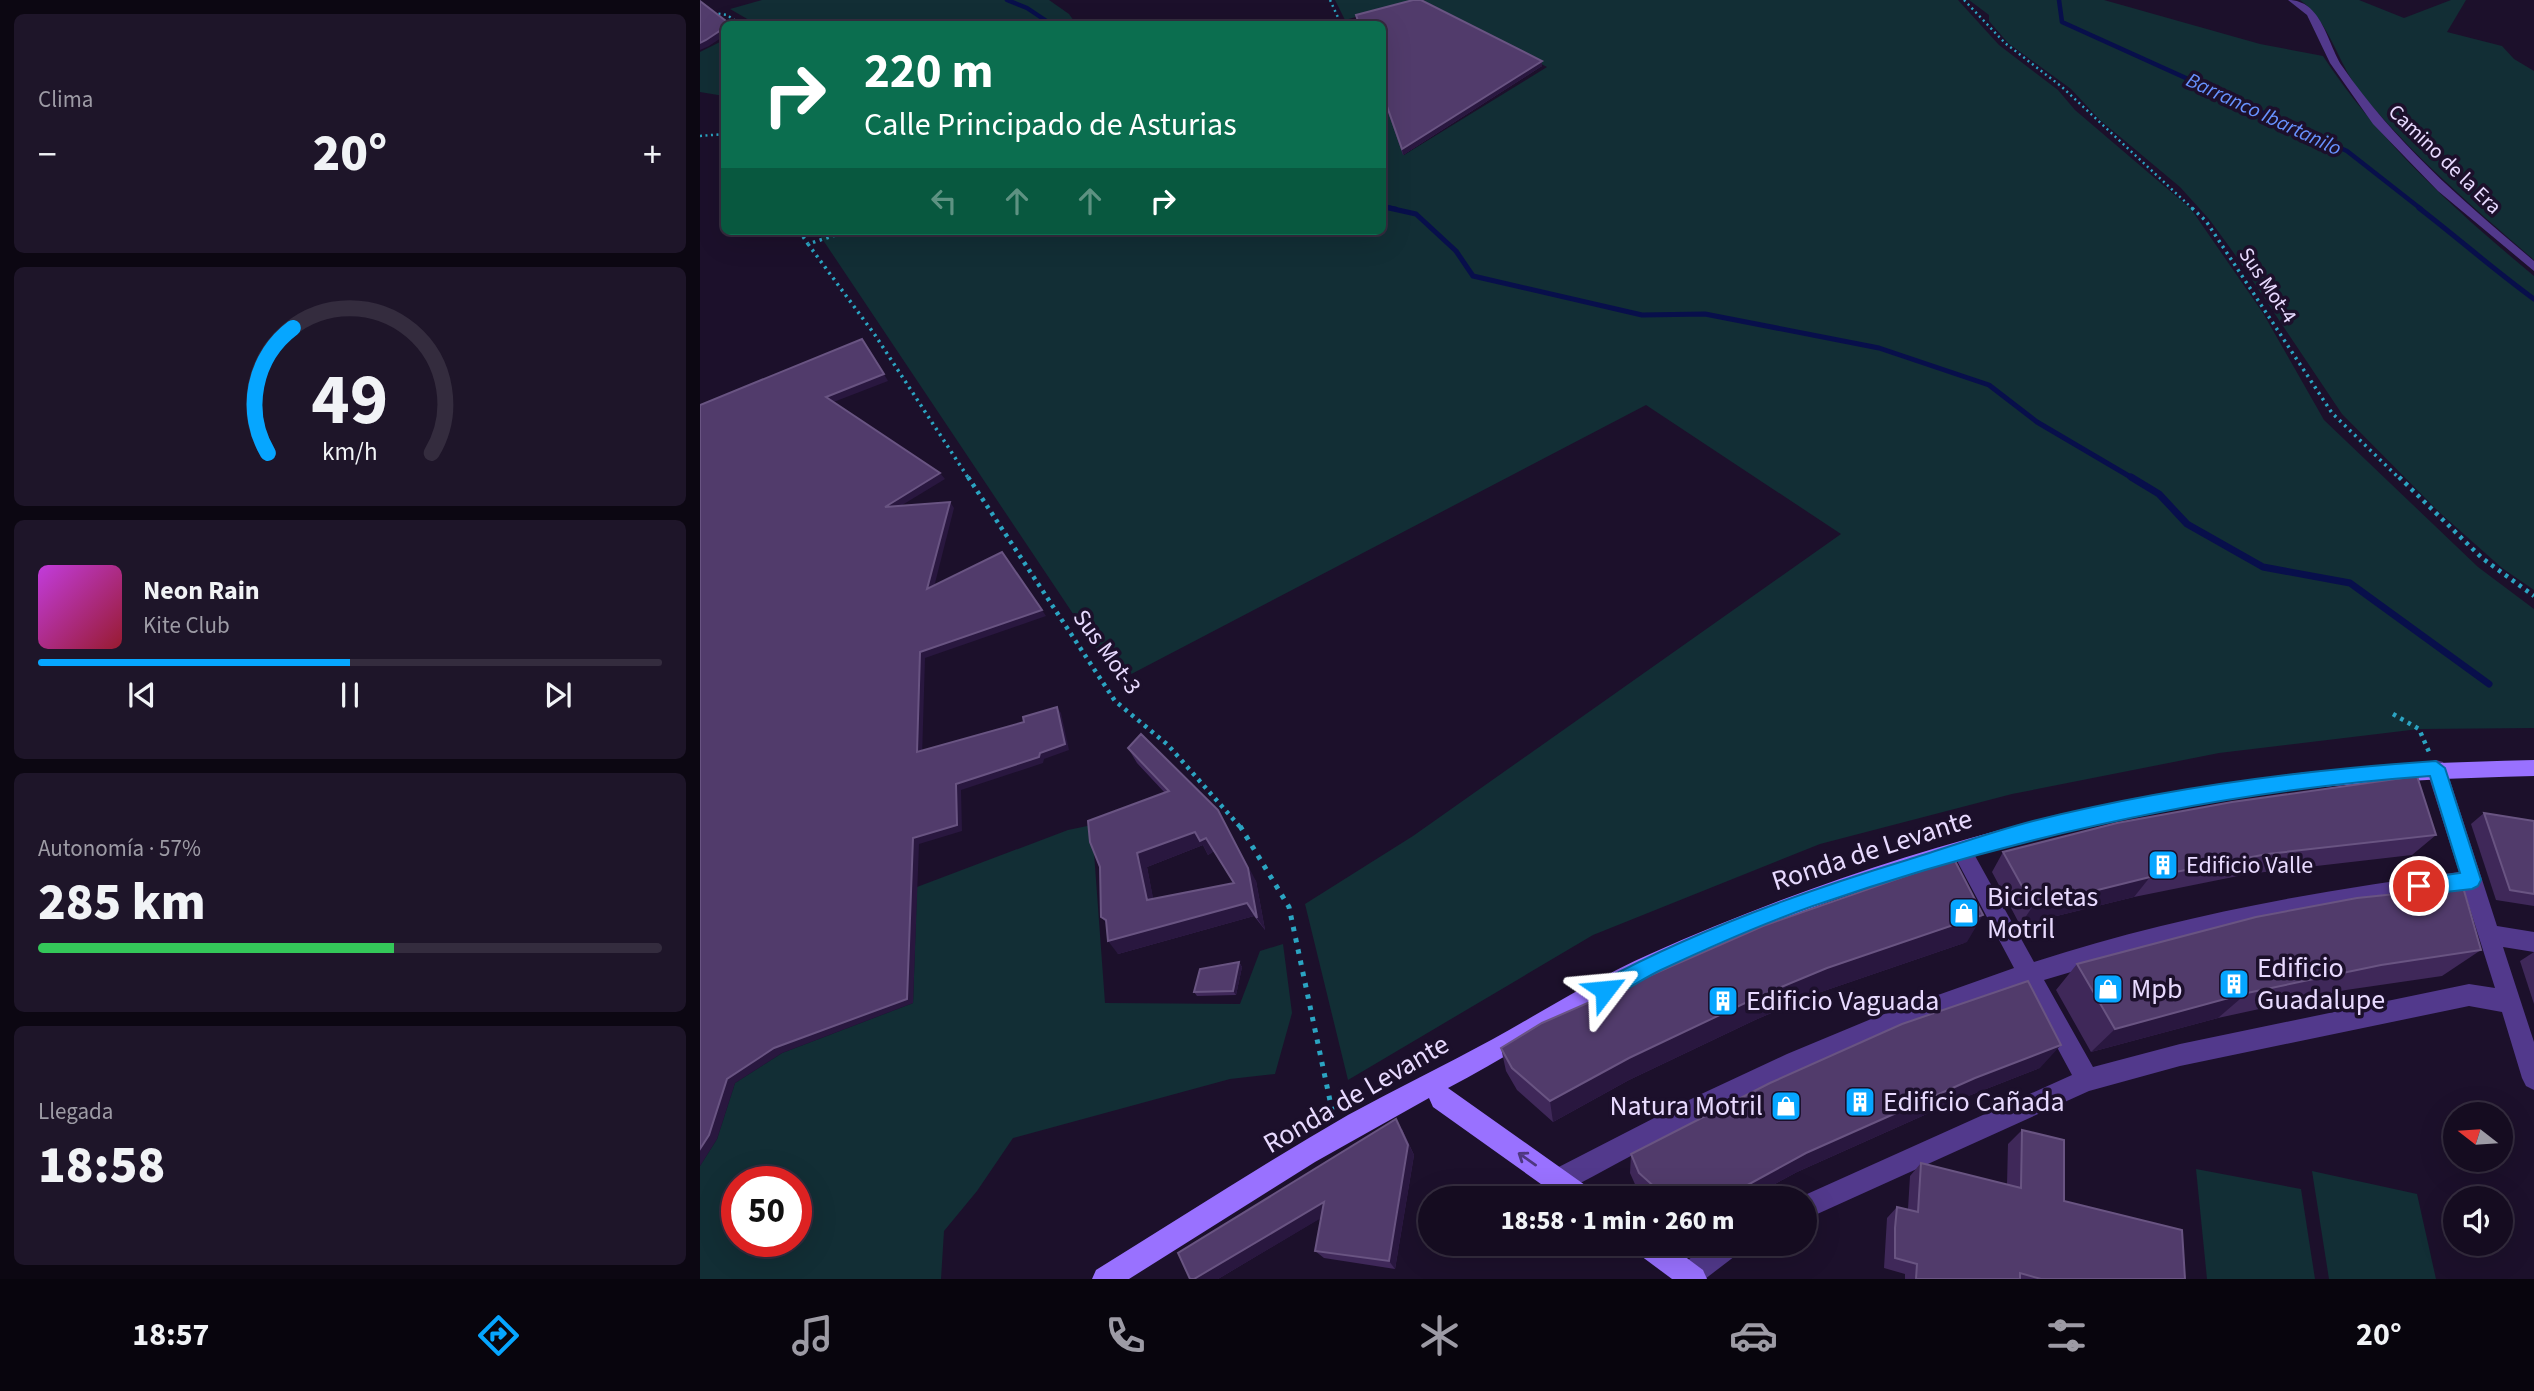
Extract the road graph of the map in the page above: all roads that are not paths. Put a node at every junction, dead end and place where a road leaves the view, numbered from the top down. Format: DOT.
graph roads {
  1 [pos="2293,0"];
  2 [pos="2534,267"];
  3 [pos="2436,768"];
  4 [pos="2534,768"];
  5 [pos="1962,851"];
  6 [pos="2472,880"];
  7 [pos="2489,935"];
  8 [pos="2534,942"];
  9 [pos="2029,971"];
  10 [pos="2510,1002"];
  11 [pos="2534,1079"];
  12 [pos="2087,1080"];
  13 [pos="1434,1083"];
  14 [pos="1558,1181"];
  15 [pos="1565,1186"];
  16 [pos="1817,1202"];
  17 [pos="1663,1256"];
  18 [pos="1716,1256"];
  19 [pos="1692,1277"];
  20 [pos="1105,1279"];
  1 -- 2 [label="street, Camino de la Era"];
  3 -- 4 [label="main road, Ronda de Levante"];
  3 -- 5 [label="main road, Ronda de Levante"];
  3 -- 6 [label="street"];
  5 -- 9 [label="street"];
  5 -- 13 [label="main road, Ronda de Levante"];
  6 -- 7 [label="street"];
  6 -- 9 [label="street"];
  7 -- 8 [label="street"];
  7 -- 10 [label="street"];
  9 -- 12 [label="street"];
  9 -- 14 [label="street"];
  10 -- 11 [label="street"];
  10 -- 12 [label="street"];
  12 -- 16 [label="street"];
  14 -- 13 [label="main road, one-way"];
  13 -- 20 [label="main road, Ronda de Levante"];
  14 -- 15 [label="main road"];
  17 -- 19 [label="main road"];
  18 -- 19 [label="street"];
}
